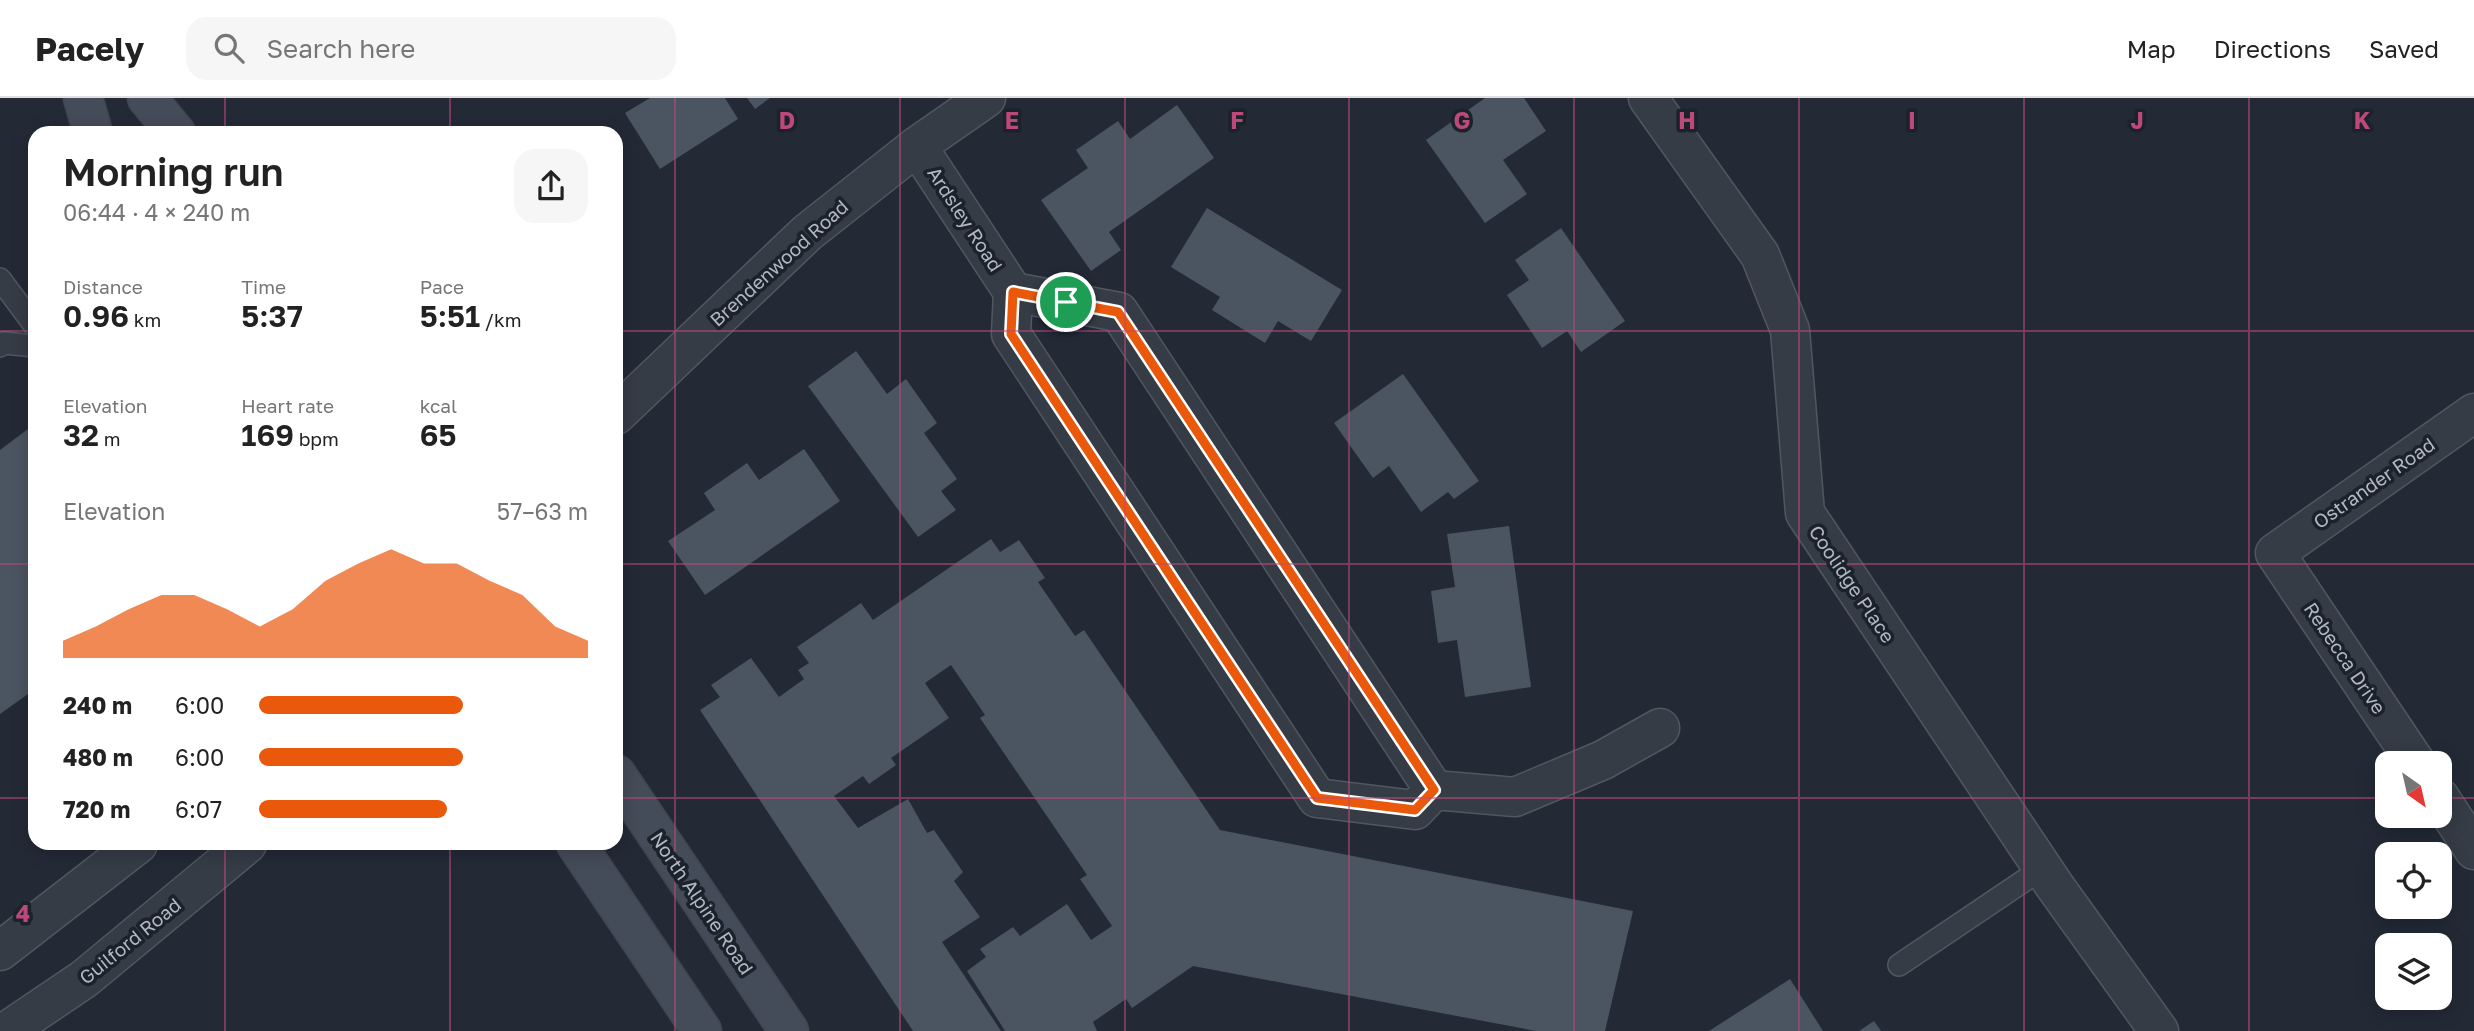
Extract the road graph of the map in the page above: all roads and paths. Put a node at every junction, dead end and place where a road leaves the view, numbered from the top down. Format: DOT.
graph roads {
  1 [pos="83,98"];
  2 [pos="147,98"];
  3 [pos="986,98"];
  4 [pos="1648,98"];
  5 [pos="91,126"];
  6 [pos="170,126"];
  7 [pos="918,146"];
  8 [pos="0,279"];
  9 [pos="1013,292"];
  10 [pos="28,317"];
  11 [pos="28,345"];
  12 [pos="0,346"];
  13 [pos="623,408"];
  14 [pos="2474,413"];
  15 [pos="2275,553"];
  16 [pos="1660,728"];
  17 [pos="2408,751"];
  18 [pos="623,784"];
  19 [pos="1434,790"];
  20 [pos="2452,816"];
  21 [pos="130,850"];
  22 [pos="240,850"];
  23 [pos="580,850"];
  24 [pos="2474,850"];
  25 [pos="2043,868"];
  26 [pos="0,951"];
  27 [pos="1899,965"];
  28 [pos="7,1031"];
  29 [pos="702,1031"];
  30 [pos="789,1031"];
  31 [pos="2159,1031"];
  1 -- 5 [label="main road"];
  2 -- 6 [label="main road"];
  3 -- 7 [label="street, Brendenwood Road"];
  4 -- 25 [label="street, Coolidge Place"];
  7 -- 9 [label="street, Ardsley Road"];
  7 -- 13 [label="street, Brendenwood Road"];
  8 -- 10 [label="lane"];
  9 -- 19 [label="street, Ardsley Road"];
  9 -- 19 [label="street, Ardsley Road"];
  11 -- 12 [label="lane"];
  14 -- 15 [label="street, Ostrander Road"];
  15 -- 17 [label="street, Rebecca Drive"];
  16 -- 19 [label="street"];
  18 -- 30 [label="main road, North Alpine Road"];
  20 -- 24 [label="street"];
  21 -- 26 [label="street"];
  22 -- 28 [label="street, Guilford Road"];
  23 -- 29 [label="main road"];
  25 -- 27 [label="lane"];
  25 -- 31 [label="street, Coolidge Place"];
}
